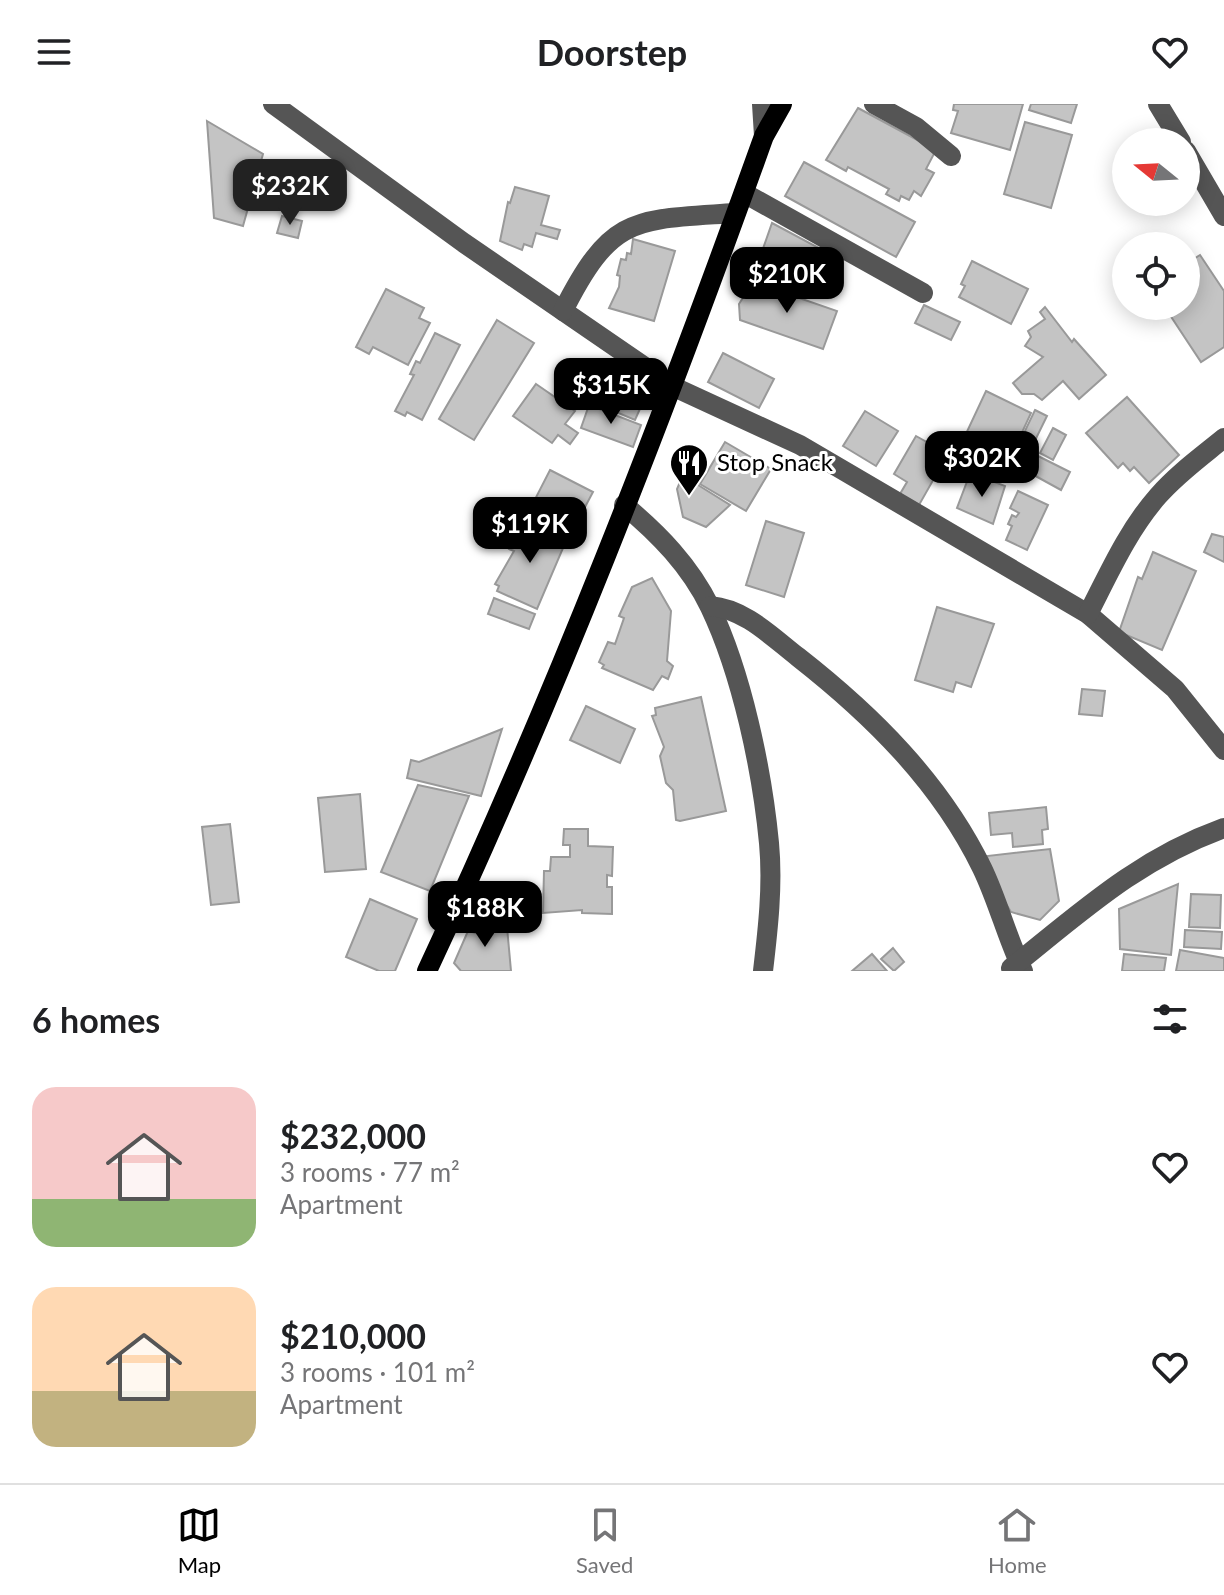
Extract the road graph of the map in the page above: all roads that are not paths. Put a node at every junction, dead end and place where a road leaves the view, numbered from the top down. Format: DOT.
graph roads {
  1 [pos="273,104"];
  2 [pos="762,104"];
  3 [pos="782,104"];
  4 [pos="874,104"];
  5 [pos="1158,104"];
  6 [pos="1173,128"];
  7 [pos="764,136"];
  8 [pos="951,156"];
  9 [pos="1200,175"];
  10 [pos="744,193"];
  11 [pos="735,213"];
  12 [pos="1224,216"];
  13 [pos="923,293"];
  14 [pos="563,311"];
  15 [pos="674,387"];
  16 [pos="1224,438"];
  17 [pos="624,505"];
  18 [pos="710,606"];
  19 [pos="1088,614"];
  20 [pos="1224,750"];
  21 [pos="1224,828"];
  22 [pos="1016,968"];
  23 [pos="427,971"];
  24 [pos="763,971"];
  1 -- 14 [label="street"];
  2 -- 7 [label="street"];
  3 -- 7 [label="main road"];
  4 -- 8 [label="street"];
  5 -- 6 [label="street"];
  7 -- 10 [label="main road"];
  9 -- 12 [label="street"];
  10 -- 11 [label="main road"];
  10 -- 13 [label="street"];
  11 -- 14 [label="street"];
  11 -- 15 [label="main road"];
  14 -- 15 [label="street"];
  15 -- 17 [label="main road"];
  15 -- 19 [label="street"];
  16 -- 19 [label="street"];
  17 -- 18 [label="street"];
  17 -- 23 [label="main road"];
  18 -- 22 [label="street"];
  18 -- 24 [label="street"];
  19 -- 20 [label="street"];
  21 -- 22 [label="street"];
}
